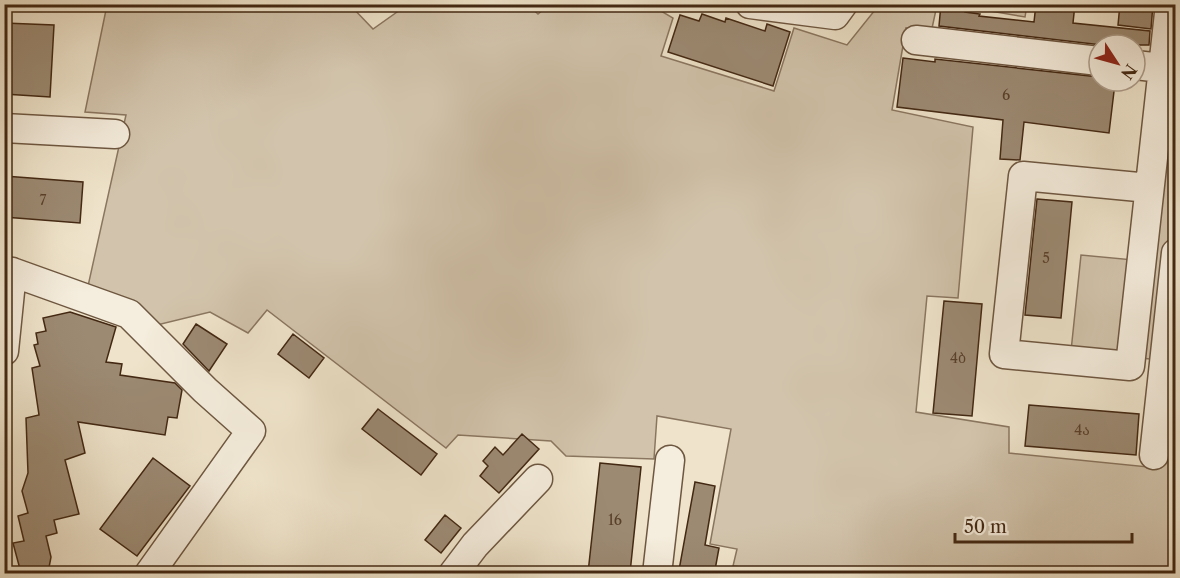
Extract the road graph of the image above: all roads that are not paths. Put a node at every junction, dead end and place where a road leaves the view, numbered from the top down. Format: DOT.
graph roads {
  1 [pos="750,4"];
  2 [pos="843,4"];
  3 [pos="1170,4"];
  4 [pos="916,40"];
  5 [pos="1087,60"];
  6 [pos="1148,66"];
  7 [pos="4,128"];
  8 [pos="116,134"];
  9 [pos="1149,188"];
  10 [pos="1176,253"];
  11 [pos="8,272"];
  12 [pos="4,351"];
  13 [pos="1154,455"];
  14 [pos="670,460"];
  15 [pos="538,479"];
  16 [pos="149,573"];
  17 [pos="453,573"];
  18 [pos="664,573"];
  1 -- 2 [label="lane"];
  3 -- 6 [label="lane"];
  4 -- 5 [label="lane"];
  6 -- 9 [label="lane"];
  7 -- 8 [label="lane"];
  9 -- 9 [label="lane"];
  10 -- 13 [label="lane"];
  11 -- 12 [label="lane"];
  11 -- 16 [label="lane"];
  14 -- 18 [label="lane"];
  15 -- 17 [label="lane"];
}
